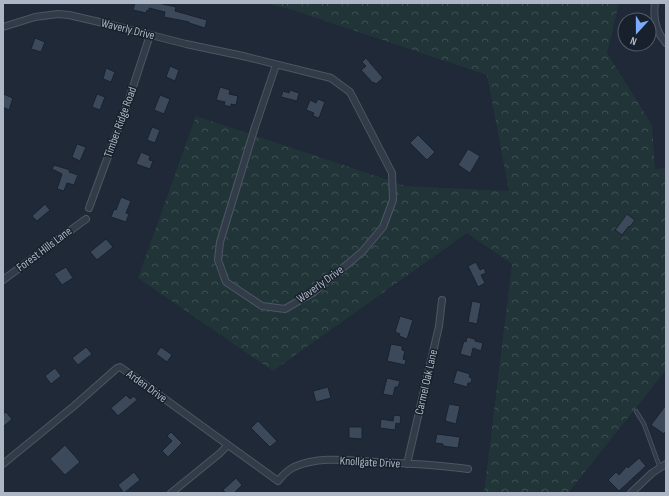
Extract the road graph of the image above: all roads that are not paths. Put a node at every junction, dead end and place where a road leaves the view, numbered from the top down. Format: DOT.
graph roads {
  1 [pos="655,3"];
  2 [pos="3,27"];
  3 [pos="150,35"];
  4 [pos="666,43"];
  5 [pos="276,65"];
  6 [pos="89,208"];
  7 [pos="86,219"];
  8 [pos="3,280"];
  9 [pos="442,300"];
  10 [pos="636,411"];
  11 [pos="228,445"];
  12 [pos="3,464"];
  13 [pos="407,464"];
  14 [pos="666,464"];
  15 [pos="660,468"];
  16 [pos="468,469"];
  17 [pos="278,481"];
  18 [pos="171,493"];
  19 [pos="630,493"];
  1 -- 4 [label="street"];
  2 -- 3 [label="street, Waverly Drive"];
  3 -- 5 [label="street, Waverly Drive"];
  3 -- 6 [label="street, Timber Ridge Road"];
  5 -- 5 [label="street, Waverly Drive"];
  7 -- 8 [label="street, Forest Hills Lane"];
  9 -- 13 [label="street, Carmel Oak Lane"];
  10 -- 15 [label="lane"];
  11 -- 12 [label="street, Arden Drive"];
  11 -- 17 [label="street, Arden Drive"];
  11 -- 18 [label="street"];
  13 -- 16 [label="street, Knollgate Drive"];
  13 -- 17 [label="street, Knollgate Drive"];
  14 -- 15 [label="street"];
  15 -- 19 [label="street"];
}
